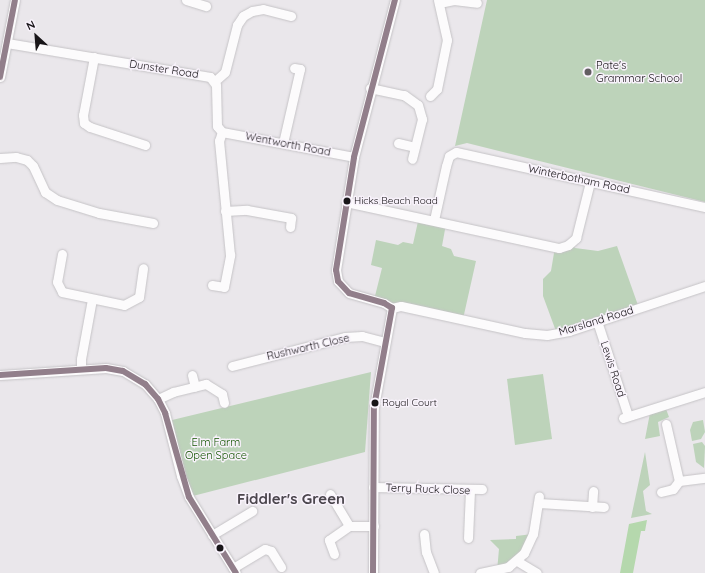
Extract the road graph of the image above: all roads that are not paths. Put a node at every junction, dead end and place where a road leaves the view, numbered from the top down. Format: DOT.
graph roads {
  1 [pos="15,0"];
  2 [pos="176,0"];
  3 [pos="395,0"];
  4 [pos="186,1"];
  5 [pos="438,1"];
  6 [pos="478,3"];
  7 [pos="206,6"];
  8 [pos="291,16"];
  9 [pos="7,42"];
  10 [pos="94,57"];
  11 [pos="294,68"];
  12 [pos="0,77"];
  13 [pos="215,80"];
  14 [pos="370,88"];
  15 [pos="430,96"];
  16 [pos="222,132"];
  17 [pos="283,143"];
  18 [pos="398,143"];
  19 [pos="145,145"];
  20 [pos="415,147"];
  21 [pos="354,157"];
  22 [pos="0,158"];
  23 [pos="412,159"];
  24 [pos="590,182"];
  25 [pos="346,202"];
  26 [pos="705,207"];
  27 [pos="225,212"];
  28 [pos="434,220"];
  29 [pos="153,223"];
  30 [pos="290,227"];
  31 [pos="62,254"];
  32 [pos="144,268"];
  33 [pos="212,285"];
  34 [pos="705,286"];
  35 [pos="92,299"];
  36 [pos="392,308"];
  37 [pos="597,321"];
  38 [pos="385,342"];
  39 [pos="232,366"];
  40 [pos="82,369"];
  41 [pos="0,375"];
  42 [pos="192,375"];
  43 [pos="195,387"];
  44 [pos="705,392"];
  45 [pos="158,399"];
  46 [pos="224,402"];
  47 [pos="666,424"];
  48 [pos="705,478"];
  49 [pos="679,481"];
  50 [pos="373,487"];
  51 [pos="482,489"];
  52 [pos="470,490"];
  53 [pos="593,491"];
  54 [pos="661,492"];
  55 [pos="330,494"];
  56 [pos="592,507"];
  57 [pos="604,507"];
  58 [pos="252,511"];
  59 [pos="349,526"];
  60 [pos="374,526"];
  61 [pos="424,534"];
  62 [pos="212,535"];
  63 [pos="468,538"];
  64 [pos="334,554"];
  65 [pos="517,561"];
  66 [pos="281,567"];
  67 [pos="234,570"];
  68 [pos="373,573"];
  69 [pos="434,573"];
  70 [pos="480,573"];
  71 [pos="537,573"];
  1 -- 9 [label="street"];
  2 -- 4 [label="street"];
  3 -- 14 [label="street"];
  4 -- 7 [label="street"];
  5 -- 6 [label="street"];
  5 -- 15 [label="street"];
  8 -- 13 [label="street"];
  9 -- 10 [label="street, Dunster Road"];
  9 -- 12 [label="street"];
  10 -- 13 [label="street, Dunster Road"];
  10 -- 19 [label="street"];
  11 -- 17 [label="street"];
  13 -- 16 [label="street"];
  14 -- 20 [label="street"];
  14 -- 21 [label="street"];
  16 -- 17 [label="street, Wentworth Road"];
  16 -- 27 [label="street"];
  17 -- 21 [label="street, Wentworth Road"];
  18 -- 20 [label="street"];
  20 -- 23 [label="street"];
  21 -- 25 [label="street"];
  22 -- 29 [label="street"];
  24 -- 26 [label="street, Winterbotham Road"];
  24 -- 28 [label="street"];
  24 -- 28 [label="street, Winterbotham Road"];
  25 -- 28 [label="street"];
  25 -- 36 [label="street"];
  27 -- 30 [label="street"];
  27 -- 33 [label="street"];
  31 -- 35 [label="street"];
  32 -- 35 [label="street"];
  34 -- 37 [label="street, Marsland Road"];
  35 -- 40 [label="street"];
  36 -- 37 [label="street, Marsland Road"];
  36 -- 38 [label="street"];
  37 -- 44 [label="street, Lewis Road"];
  38 -- 39 [label="street, Rushworth Close"];
  38 -- 50 [label="street"];
  40 -- 41 [label="street"];
  40 -- 45 [label="street"];
  42 -- 43 [label="street"];
  43 -- 45 [label="street"];
  43 -- 46 [label="street"];
  45 -- 62 [label="street"];
  47 -- 49 [label="street"];
  48 -- 49 [label="street"];
  49 -- 54 [label="street"];
  50 -- 52 [label="street, Terry Ruck Close"];
  50 -- 60 [label="street"];
  51 -- 52 [label="street, Terry Ruck Close"];
  52 -- 63 [label="street"];
  53 -- 56 [label="street"];
  55 -- 59 [label="street"];
  56 -- 57 [label="street"];
  56 -- 65 [label="street"];
  58 -- 62 [label="street"];
  59 -- 60 [label="street"];
  59 -- 64 [label="street"];
  60 -- 68 [label="street"];
  61 -- 69 [label="street"];
  62 -- 67 [label="street"];
  65 -- 70 [label="street"];
  65 -- 71 [label="street"];
  66 -- 67 [label="street"];
}
